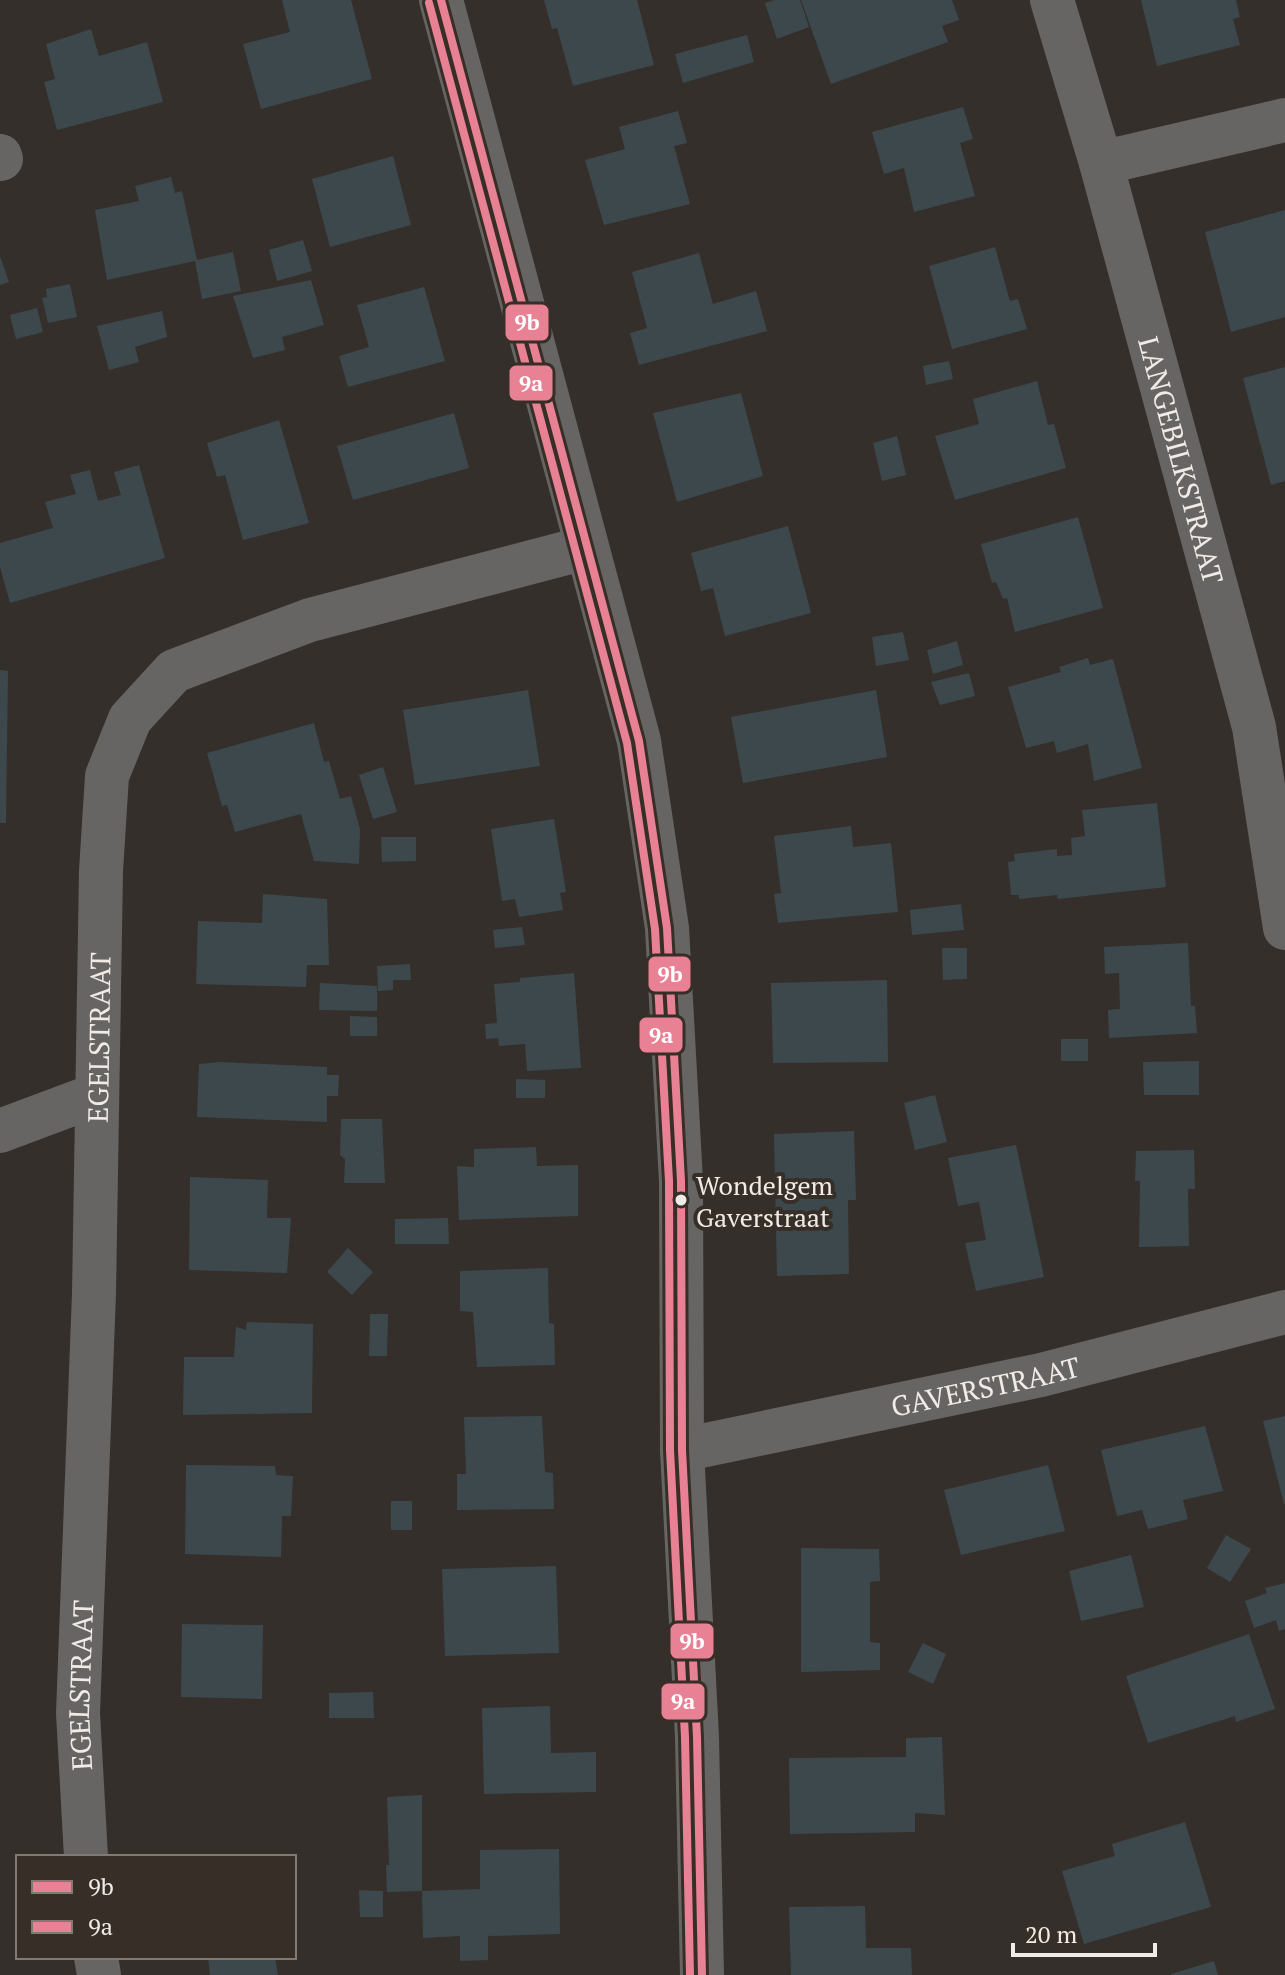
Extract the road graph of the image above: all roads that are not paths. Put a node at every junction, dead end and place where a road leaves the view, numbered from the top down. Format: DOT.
graph roads {
  1 [pos="441,0"];
  2 [pos="1052,0"];
  3 [pos="1285,120"];
  4 [pos="1101,163"];
  5 [pos="585,548"];
  6 [pos="1270,724"];
  7 [pos="1285,928"];
  8 [pos="96,1095"];
  9 [pos="0,1131"];
  10 [pos="1285,1312"];
  11 [pos="682,1450"];
  12 [pos="86,1855"];
  13 [pos="702,1975"];
  1 -- 5 [label="street"];
  2 -- 4 [label="street, LANGEBILKSTRAAT"];
  3 -- 4 [label="street"];
  4 -- 6 [label="street, LANGEBILKSTRAAT"];
  5 -- 8 [label="street, EGELSTRAAT"];
  5 -- 11 [label="street"];
  6 -- 7 [label="street, LANGEBILKSTRAAT"];
  8 -- 9 [label="street"];
  8 -- 12 [label="street, EGELSTRAAT"];
  10 -- 11 [label="street, GAVERSTRAAT"];
  11 -- 13 [label="street"];
}
